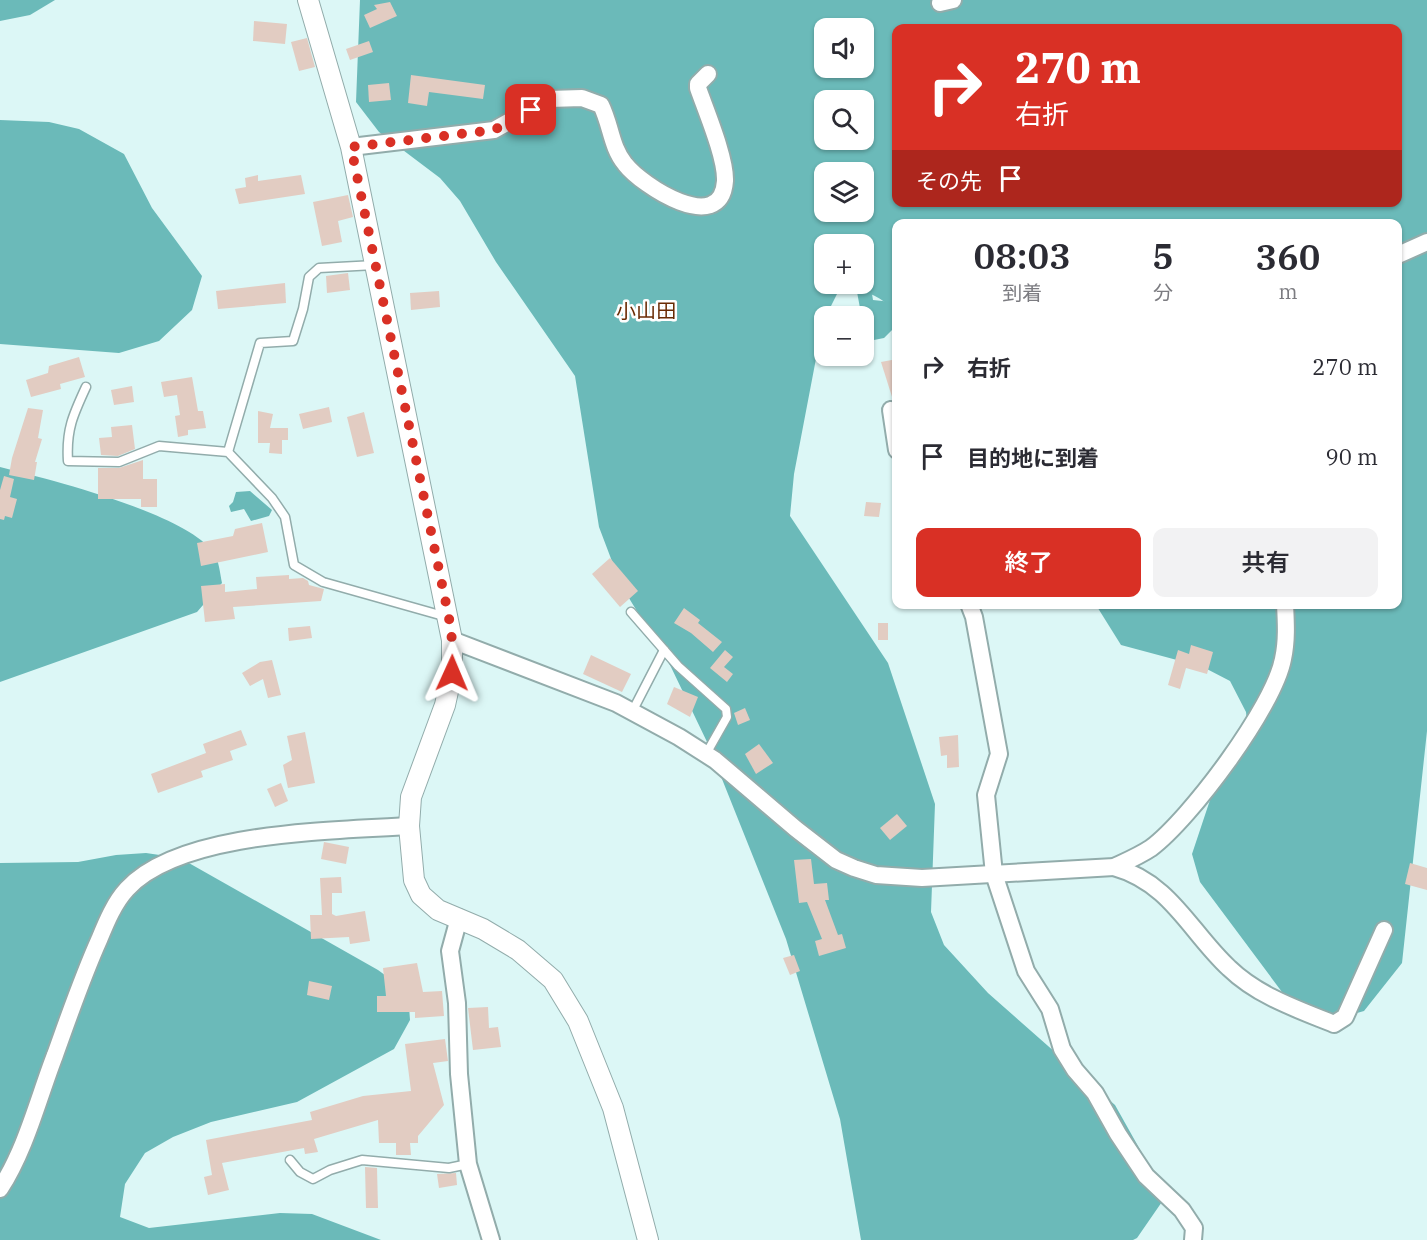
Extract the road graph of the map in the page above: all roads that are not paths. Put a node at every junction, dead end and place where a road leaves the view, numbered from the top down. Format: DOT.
graph roads {
  1 [pos="308,0"];
  2 [pos="708,74"];
  3 [pos="351,147"];
  4 [pos="1427,242"];
  5 [pos="1402,253"];
  6 [pos="375,265"];
  7 [pos="86,387"];
  8 [pos="891,410"];
  9 [pos="892,417"];
  10 [pos="228,452"];
  11 [pos="971,609"];
  12 [pos="1286,609"];
  13 [pos="631,612"];
  14 [pos="449,618"];
  15 [pos="452,640"];
  16 [pos="664,650"];
  17 [pos="632,712"];
  18 [pos="706,754"];
  19 [pos="409,826"];
  20 [pos="1114,867"];
  21 [pos="994,874"];
  22 [pos="459,918"];
  23 [pos="1384,930"];
  24 [pos="290,1160"];
  25 [pos="468,1164"];
  26 [pos="0,1189"];
  27 [pos="491,1240"];
  28 [pos="648,1240"];
  29 [pos="1193,1240"];
  1 -- 3 [label="street"];
  2 -- 3 [label="street"];
  3 -- 6 [label="street"];
  4 -- 5 [label="street"];
  6 -- 10 [label="lane"];
  6 -- 14 [label="street"];
  7 -- 10 [label="lane"];
  8 -- 9 [label="street"];
  10 -- 14 [label="lane"];
  11 -- 21 [label="street"];
  12 -- 20 [label="street"];
  13 -- 16 [label="lane"];
  14 -- 15 [label="street"];
  15 -- 17 [label="street"];
  15 -- 19 [label="street"];
  16 -- 17 [label="lane"];
  16 -- 18 [label="lane"];
  17 -- 18 [label="street"];
  18 -- 21 [label="street"];
  19 -- 22 [label="street"];
  19 -- 26 [label="street"];
  20 -- 21 [label="street"];
  20 -- 23 [label="street"];
  21 -- 29 [label="street"];
  22 -- 25 [label="street"];
  22 -- 28 [label="street"];
  24 -- 25 [label="lane"];
  25 -- 27 [label="street"];
}
